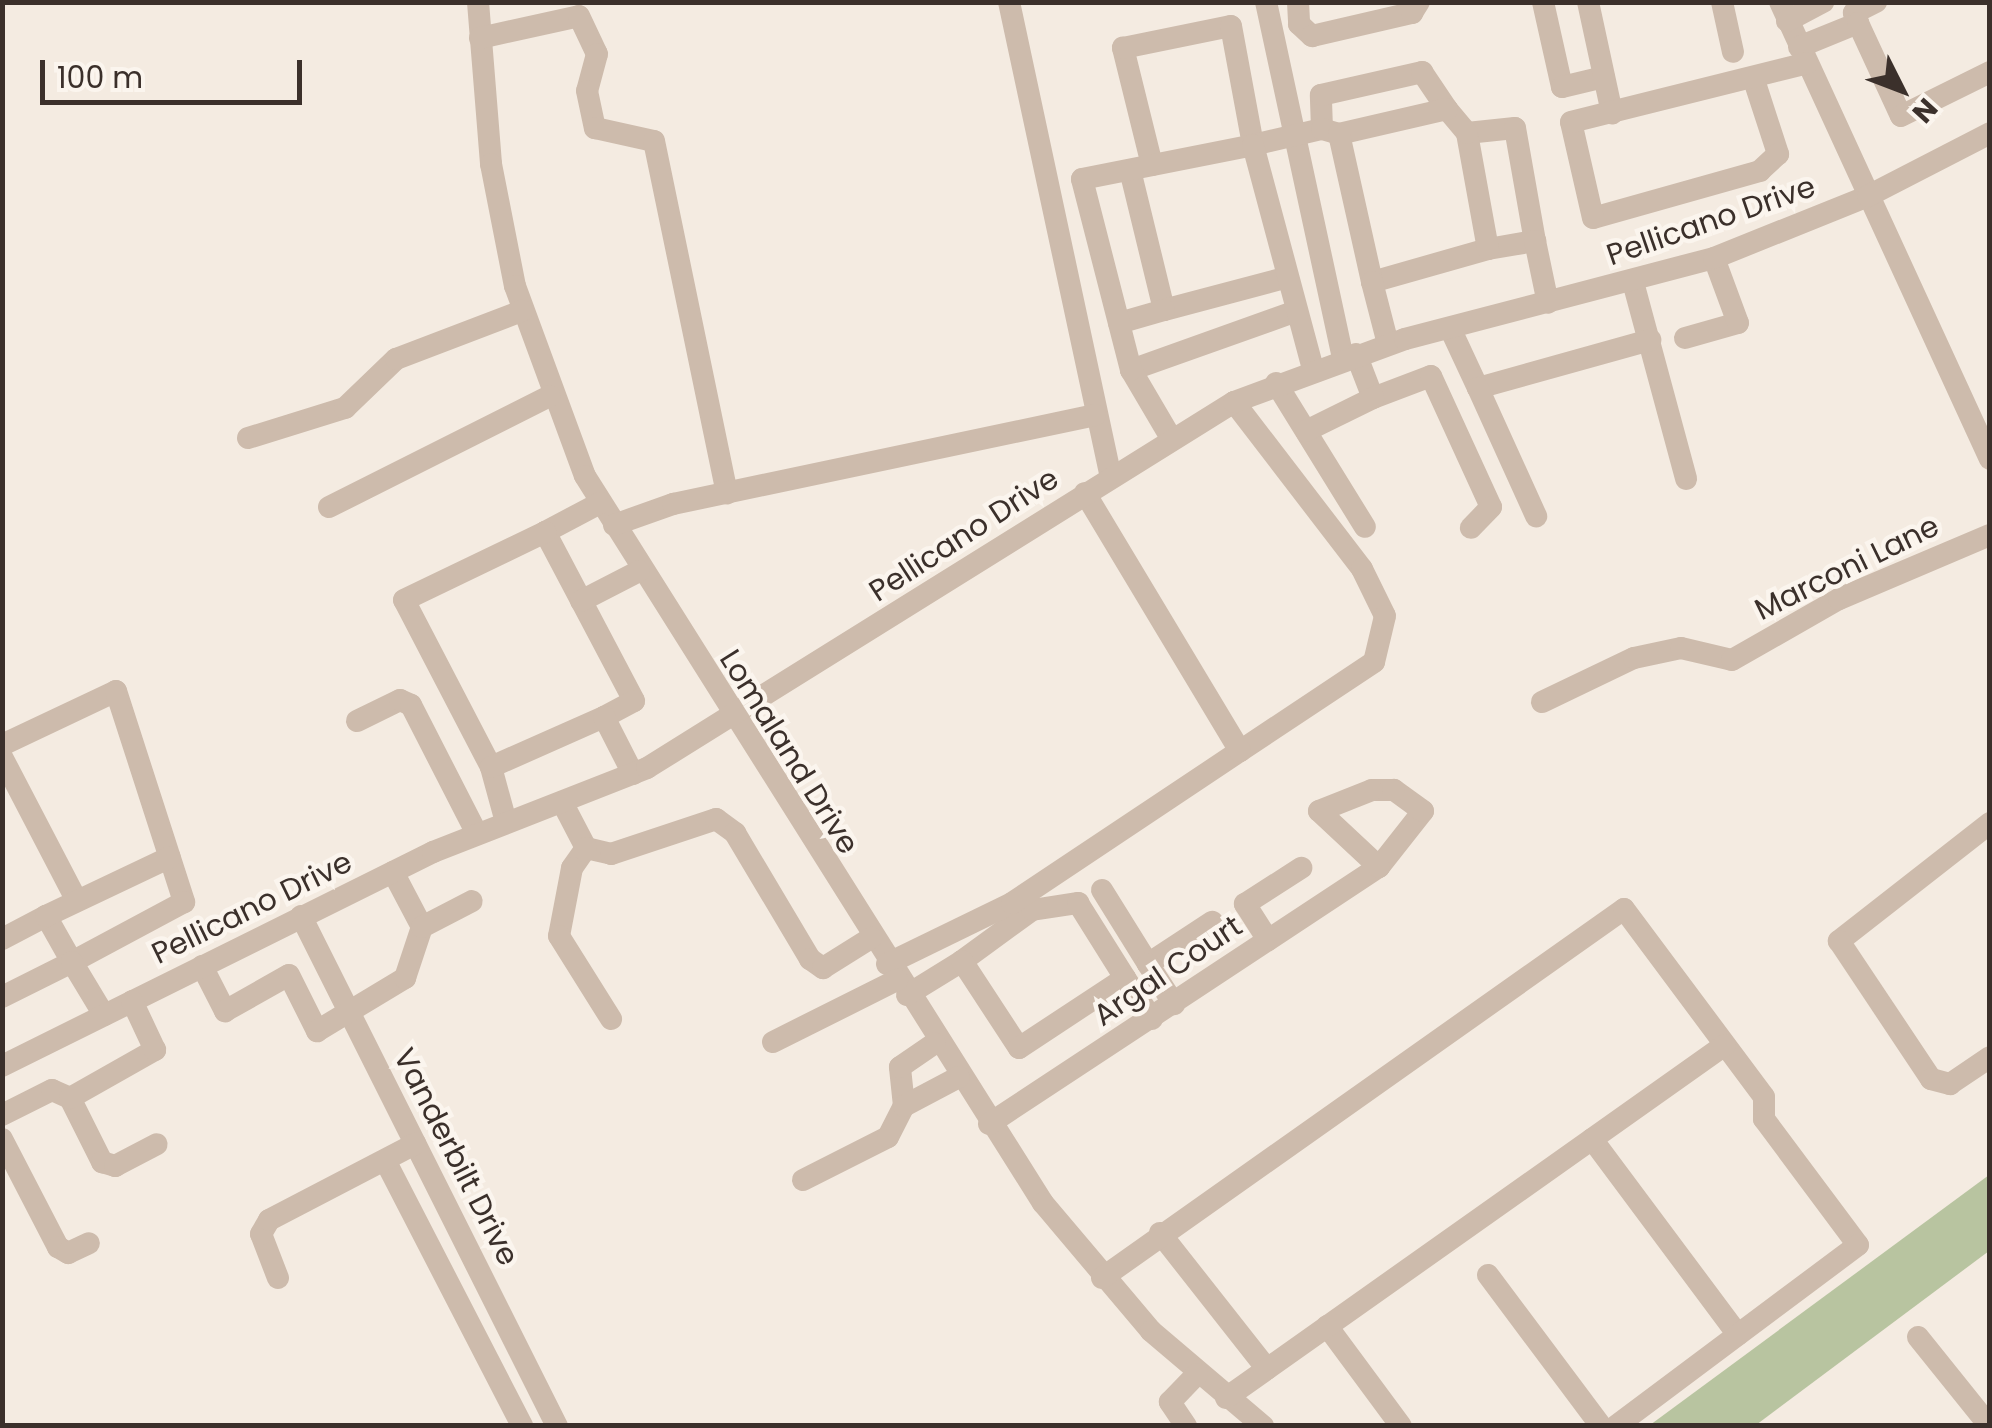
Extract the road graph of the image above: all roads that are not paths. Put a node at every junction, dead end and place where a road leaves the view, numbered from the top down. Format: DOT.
graph roads {
  1 [pos="478,2"];
  2 [pos="1009,2"];
  3 [pos="1419,2"];
  4 [pos="1544,2"];
  5 [pos="1588,2"];
  6 [pos="1722,2"];
  7 [pos="1823,2"];
  8 [pos="1876,2"];
  9 [pos="1784,12"];
  10 [pos="1298,13"];
  11 [pos="1269,16"];
  12 [pos="1858,23"];
  13 [pos="1232,26"];
  14 [pos="480,38"];
  15 [pos="1732,52"];
  16 [pos="1803,55"];
  17 [pos="1990,72"];
  18 [pos="1604,78"];
  19 [pos="1754,80"];
  20 [pos="1446,109"];
  21 [pos="1612,113"];
  22 [pos="1331,131"];
  23 [pos="1467,133"];
  24 [pos="1990,133"];
  25 [pos="1294,136"];
  26 [pos="1254,145"];
  27 [pos="1141,167"];
  28 [pos="1868,196"];
  29 [pos="1535,241"];
  30 [pos="1488,248"];
  31 [pos="1714,258"];
  32 [pos="1284,278"];
  33 [pos="1372,282"];
  34 [pos="1632,282"];
  35 [pos="1548,303"];
  36 [pos="1164,310"];
  37 [pos="522,311"];
  38 [pos="1291,313"];
  39 [pos="1119,322"];
  40 [pos="1450,328"];
  41 [pos="1685,338"];
  42 [pos="1650,340"];
  43 [pos="1388,344"];
  44 [pos="1349,356"];
  45 [pos="1313,368"];
  46 [pos="1131,370"];
  47 [pos="1276,383"];
  48 [pos="1478,388"];
  49 [pos="550,396"];
  50 [pos="1373,398"];
  51 [pos="1234,402"];
  52 [pos="1095,415"];
  53 [pos="1306,431"];
  54 [pos="248,438"];
  55 [pos="1172,438"];
  56 [pos="1990,459"];
  57 [pos="1111,476"];
  58 [pos="1686,479"];
  59 [pos="1085,493"];
  60 [pos="727,494"];
  61 [pos="600,503"];
  62 [pos="329,507"];
  63 [pos="1536,516"];
  64 [pos="614,526"];
  65 [pos="1366,528"];
  66 [pos="1471,528"];
  67 [pos="545,532"];
  68 [pos="1990,535"];
  69 [pos="639,571"];
  70 [pos="581,601"];
  71 [pos="1542,702"];
  72 [pos="604,718"];
  73 [pos="732,719"];
  74 [pos="358,721"];
  75 [pos="2,745"];
  76 [pos="1240,751"];
  77 [pos="2,758"];
  78 [pos="491,766"];
  79 [pos="633,774"];
  80 [pos="562,802"];
  81 [pos="506,822"];
  82 [pos="1990,823"];
  83 [pos="476,834"];
  84 [pos="586,848"];
  85 [pos="170,858"];
  86 [pos="1380,866"];
  87 [pos="1302,868"];
  88 [pos="393,872"];
  89 [pos="1102,890"];
  90 [pos="78,901"];
  91 [pos="472,901"];
  92 [pos="46,916"];
  93 [pos="301,916"];
  94 [pos="1212,922"];
  95 [pos="422,927"];
  96 [pos="871,938"];
  97 [pos="2,939"];
  98 [pos="1268,940"];
  99 [pos="962,961"];
  100 [pos="72,962"];
  101 [pos="1148,964"];
  102 [pos="202,966"];
  103 [pos="1125,978"];
  104 [pos="897,980"];
  105 [pos="2,997"];
  106 [pos="132,1001"];
  107 [pos="1174,1004"];
  108 [pos="349,1013"];
  109 [pos="104,1014"];
  110 [pos="611,1019"];
  111 [pos="1152,1019"];
  112 [pos="774,1042"];
  113 [pos="935,1043"];
  114 [pos="1725,1045"];
  115 [pos="32,1051"];
  116 [pos="1990,1057"];
  117 [pos="2,1066"];
  118 [pos="959,1077"];
  119 [pos="61,1094"];
  120 [pos="904,1106"];
  121 [pos="2,1115"];
  122 [pos="989,1124"];
  123 [pos="2,1139"];
  124 [pos="1592,1139"];
  125 [pos="157,1144"];
  126 [pos="415,1144"];
  127 [pos="387,1164"];
  128 [pos="802,1180"];
  129 [pos="1160,1233"];
  130 [pos="89,1243"];
  131 [pos="1488,1275"];
  132 [pos="278,1278"];
  133 [pos="1102,1278"];
  134 [pos="1327,1326"];
  135 [pos="1738,1335"];
  136 [pos="1918,1337"];
  137 [pos="1267,1368"];
  138 [pos="1197,1374"];
  139 [pos="1226,1398"];
  140 [pos="1988,1424"];
  141 [pos="522,1426"];
  142 [pos="556,1426"];
  143 [pos="1186,1426"];
  144 [pos="1263,1426"];
  145 [pos="1401,1426"];
  146 [pos="1601,1426"];
  147 [pos="1616,1426"];
  1 -- 14 [label="street, Lomaland Drive"];
  2 -- 52 [label="street"];
  3 -- 10 [label="street"];
  4 -- 18 [label="street"];
  5 -- 18 [label="street"];
  6 -- 15 [label="street"];
  7 -- 9 [label="street"];
  8 -- 12 [label="street"];
  9 -- 16 [label="street"];
  10 -- 11 [label="street"];
  11 -- 13 [label="street"];
  11 -- 25 [label="street"];
  12 -- 16 [label="street"];
  12 -- 17 [label="street"];
  13 -- 26 [label="street"];
  13 -- 27 [label="street"];
  14 -- 37 [label="street, Lomaland Drive"];
  14 -- 60 [label="street"];
  16 -- 19 [label="street"];
  16 -- 28 [label="street"];
  18 -- 21 [label="street"];
  19 -- 21 [label="street"];
  19 -- 21 [label="street"];
  20 -- 22 [label="street"];
  20 -- 22 [label="street"];
  20 -- 23 [label="street"];
  22 -- 25 [label="street"];
  22 -- 33 [label="street"];
  23 -- 29 [label="street"];
  23 -- 30 [label="street"];
  24 -- 28 [label="street, Pellicano Drive"];
  25 -- 26 [label="street"];
  25 -- 44 [label="street"];
  26 -- 27 [label="street"];
  26 -- 32 [label="street"];
  27 -- 36 [label="street"];
  27 -- 39 [label="street"];
  28 -- 31 [label="street, Pellicano Drive"];
  28 -- 56 [label="street"];
  29 -- 30 [label="street"];
  29 -- 35 [label="street"];
  30 -- 33 [label="street"];
  31 -- 34 [label="street, Pellicano Drive"];
  31 -- 41 [label="street"];
  32 -- 36 [label="street"];
  32 -- 38 [label="street"];
  33 -- 43 [label="street"];
  34 -- 35 [label="street, Pellicano Drive"];
  34 -- 42 [label="street"];
  35 -- 40 [label="street, Pellicano Drive"];
  36 -- 39 [label="street"];
  37 -- 49 [label="street, Lomaland Drive"];
  37 -- 54 [label="street"];
  38 -- 45 [label="street"];
  38 -- 46 [label="street"];
  39 -- 46 [label="street"];
  40 -- 43 [label="street, Pellicano Drive"];
  40 -- 48 [label="street"];
  42 -- 48 [label="street"];
  42 -- 58 [label="street"];
  43 -- 44 [label="street, Pellicano Drive"];
  44 -- 45 [label="street, Pellicano Drive"];
  44 -- 50 [label="street"];
  45 -- 47 [label="street, Pellicano Drive"];
  46 -- 55 [label="street"];
  47 -- 51 [label="street, Pellicano Drive"];
  47 -- 53 [label="street"];
  48 -- 63 [label="street"];
  49 -- 61 [label="street, Lomaland Drive"];
  49 -- 62 [label="street"];
  50 -- 53 [label="street"];
  50 -- 66 [label="street"];
  51 -- 55 [label="street, Pellicano Drive"];
  51 -- 76 [label="street"];
  52 -- 57 [label="street"];
  52 -- 60 [label="street"];
  53 -- 65 [label="street"];
  55 -- 57 [label="street, Pellicano Drive"];
  57 -- 59 [label="street, Pellicano Drive"];
  59 -- 73 [label="street, Pellicano Drive"];
  59 -- 76 [label="street"];
  60 -- 64 [label="street"];
  61 -- 64 [label="street, Lomaland Drive"];
  61 -- 67 [label="street"];
  64 -- 69 [label="street, Lomaland Drive"];
  67 -- 70 [label="street"];
  67 -- 78 [label="street"];
  68 -- 71 [label="street, Marconi Lane"];
  69 -- 70 [label="street"];
  69 -- 73 [label="street, Lomaland Drive"];
  70 -- 72 [label="street"];
  72 -- 78 [label="street"];
  72 -- 79 [label="street"];
  73 -- 79 [label="street, Pellicano Drive"];
  73 -- 96 [label="street, Lomaland Drive"];
  74 -- 83 [label="street"];
  75 -- 85 [label="street"];
  76 -- 104 [label="street"];
  77 -- 90 [label="street"];
  78 -- 81 [label="street"];
  79 -- 80 [label="street, Pellicano Drive"];
  80 -- 81 [label="street, Pellicano Drive"];
  80 -- 84 [label="street"];
  81 -- 83 [label="street, Pellicano Drive"];
  82 -- 116 [label="street"];
  83 -- 88 [label="street, Pellicano Drive"];
  84 -- 96 [label="street"];
  84 -- 110 [label="street"];
  85 -- 90 [label="street"];
  85 -- 100 [label="street"];
  86 -- 98 [label="street, Argal Court"];
  87 -- 98 [label="street"];
  88 -- 93 [label="street, Pellicano Drive"];
  88 -- 95 [label="street"];
  89 -- 101 [label="street"];
  90 -- 92 [label="street"];
  91 -- 95 [label="street"];
  92 -- 97 [label="street"];
  92 -- 100 [label="street"];
  93 -- 102 [label="street, Pellicano Drive"];
  93 -- 108 [label="street, Vanderbilt Drive"];
  94 -- 101 [label="street"];
  95 -- 108 [label="street"];
  96 -- 104 [label="street, Lomaland Drive"];
  98 -- 107 [label="street, Argal Court"];
  99 -- 103 [label="street"];
  99 -- 103 [label="street"];
  99 -- 104 [label="street"];
  100 -- 105 [label="street"];
  100 -- 109 [label="street"];
  101 -- 107 [label="street"];
  102 -- 106 [label="street, Pellicano Drive"];
  102 -- 108 [label="street"];
  103 -- 111 [label="street"];
  104 -- 112 [label="street"];
  104 -- 113 [label="street, Lomaland Drive"];
  106 -- 109 [label="street, Pellicano Drive"];
  106 -- 119 [label="street"];
  107 -- 111 [label="street, Argal Court"];
  108 -- 126 [label="street, Vanderbilt Drive"];
  109 -- 115 [label="street, Pellicano Drive"];
  111 -- 122 [label="street, Argal Court"];
  113 -- 118 [label="street, Lomaland Drive"];
  113 -- 120 [label="street"];
  114 -- 124 [label="street"];
  114 -- 129 [label="street"];
  114 -- 135 [label="street"];
  115 -- 117 [label="street, Pellicano Drive"];
  115 -- 119 [label="street"];
  118 -- 120 [label="street"];
  118 -- 122 [label="street, Lomaland Drive"];
  119 -- 121 [label="street"];
  119 -- 125 [label="street"];
  120 -- 128 [label="street"];
  122 -- 133 [label="street, Lomaland Drive"];
  123 -- 130 [label="street"];
  124 -- 134 [label="street"];
  124 -- 135 [label="street"];
  126 -- 127 [label="street"];
  126 -- 142 [label="street, Vanderbilt Drive"];
  127 -- 132 [label="street"];
  127 -- 141 [label="street"];
  129 -- 133 [label="street"];
  129 -- 137 [label="street"];
  131 -- 146 [label="street"];
  133 -- 138 [label="street, Lomaland Drive"];
  134 -- 137 [label="street"];
  134 -- 145 [label="street"];
  135 -- 147 [label="street"];
  136 -- 140 [label="street"];
  137 -- 139 [label="street"];
  138 -- 139 [label="street, Lomaland Drive"];
  138 -- 143 [label="street"];
  139 -- 144 [label="street, Lomaland Drive"];
}
